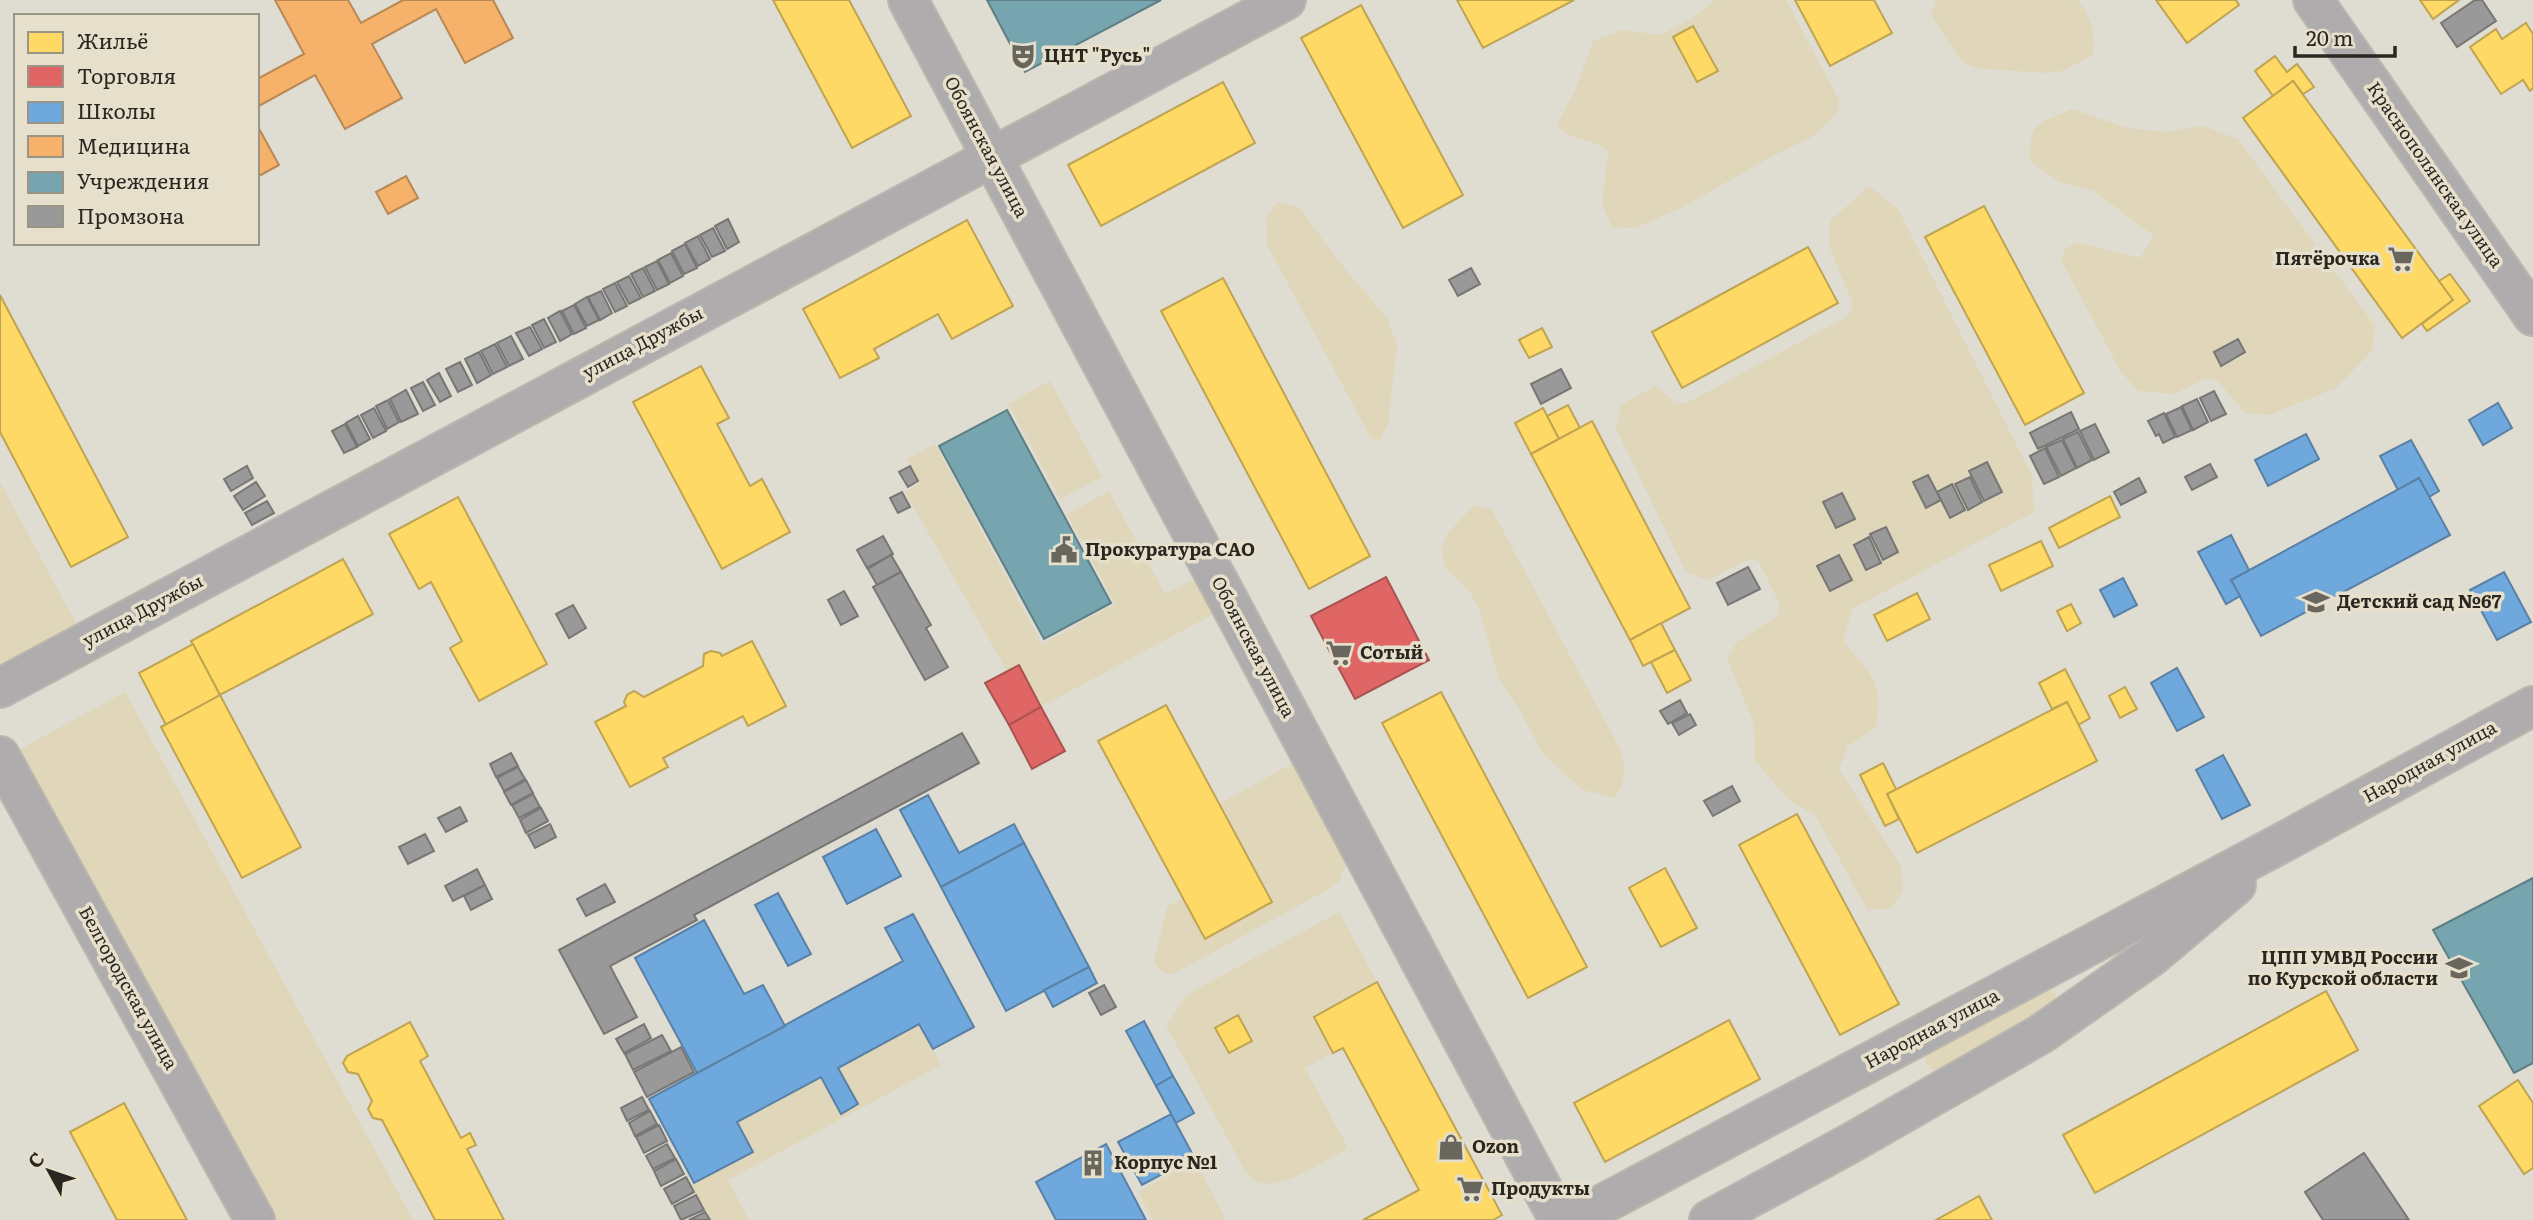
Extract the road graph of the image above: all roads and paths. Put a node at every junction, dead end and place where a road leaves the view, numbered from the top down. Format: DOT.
graph roads {
  1 [pos="908,0"];
  2 [pos="1286,0"];
  3 [pos="2314,0"];
  4 [pos="992,157"];
  5 [pos="2533,316"];
  6 [pos="0,688"];
  7 [pos="2533,705"];
  8 [pos="0,756"];
  9 [pos="2291,838"];
  10 [pos="255,1220"];
  11 [pos="1559,1220"];
  12 [pos="1573,1220"];
  13 [pos="1709,1220"];
  1 -- 4 [label="street, Обоянская улица"];
  2 -- 4 [label="street, улица Дружбы"];
  3 -- 5 [label="street, Краснополянская улица"];
  4 -- 6 [label="street, улица Дружбы"];
  4 -- 11 [label="street, Обоянская улица"];
  7 -- 9 [label="street, Народная улица"];
  8 -- 10 [label="street, Белгородская улица"];
  9 -- 12 [label="street, Народная улица"];
  9 -- 13 [label="street, Народная улица"];
}
